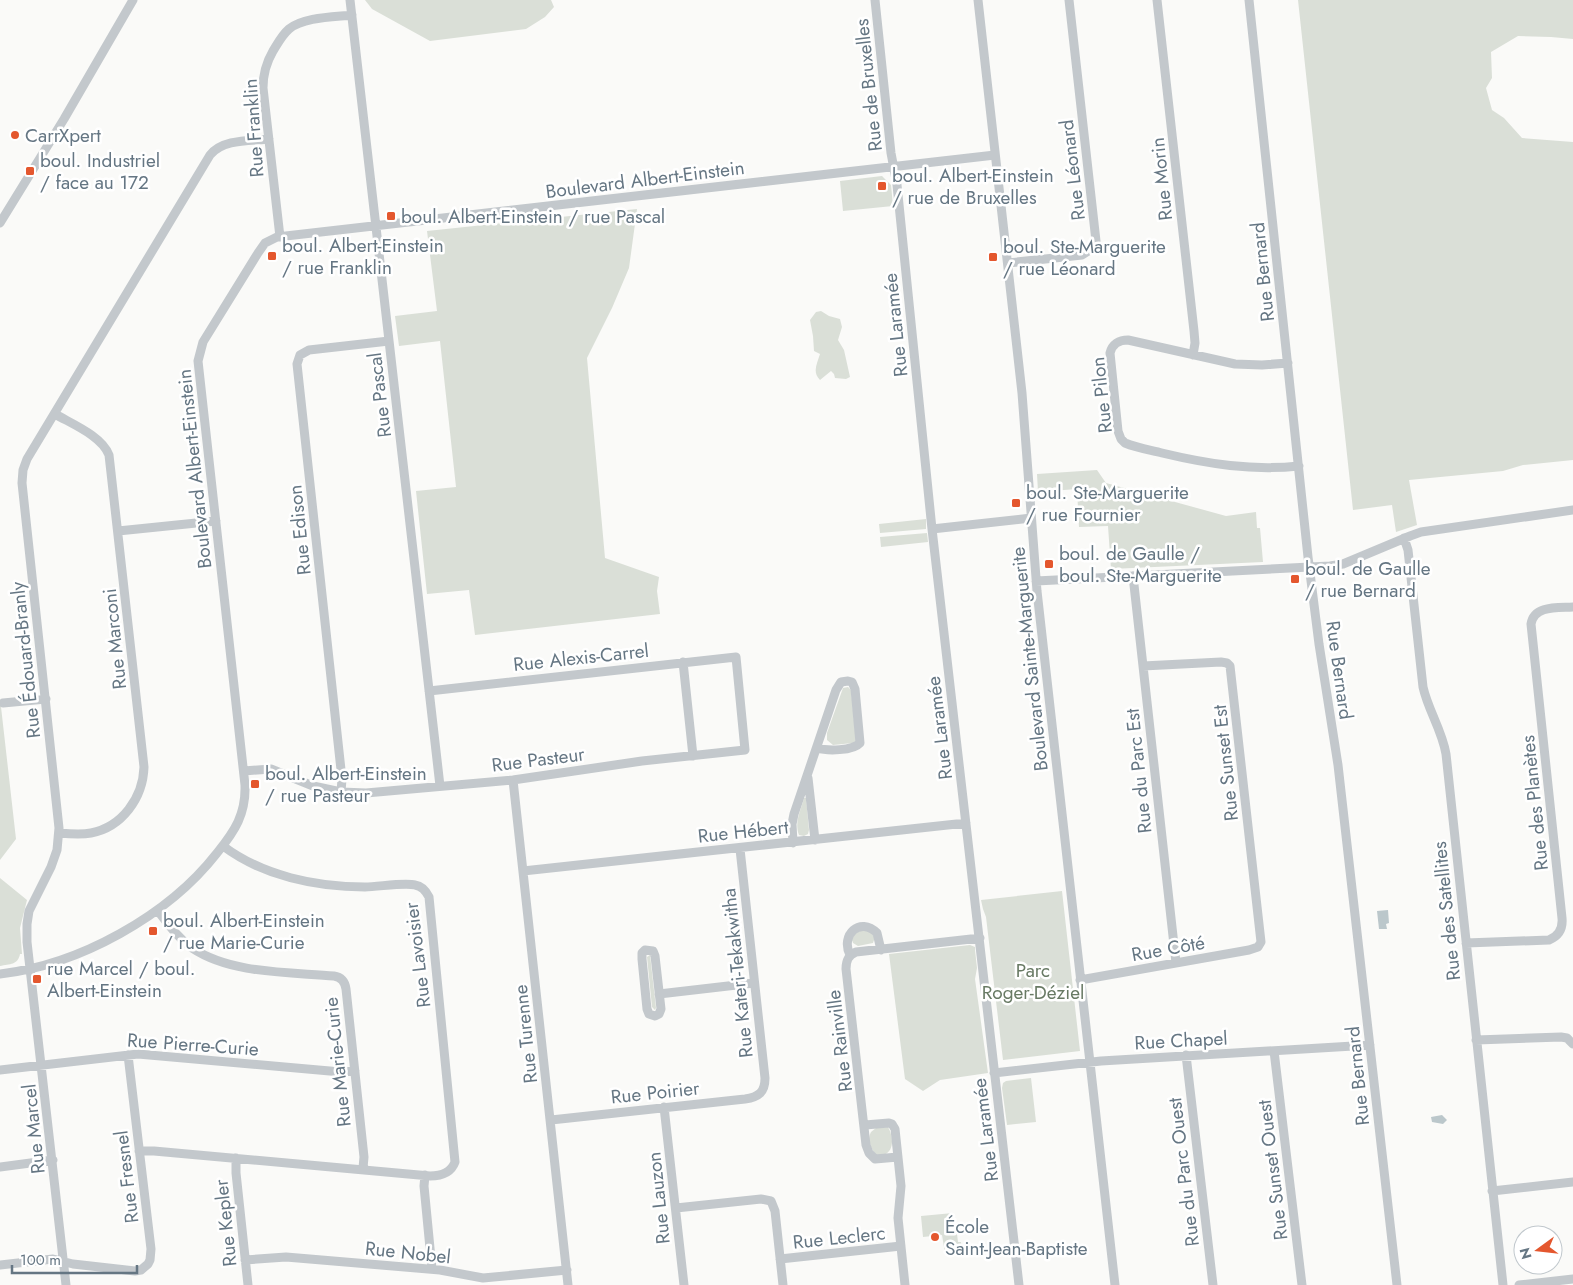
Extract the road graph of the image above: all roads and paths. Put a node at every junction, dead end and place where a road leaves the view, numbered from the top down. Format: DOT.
graph roads {
  1 [pos="133,0"];
  2 [pos="350,0"];
  3 [pos="875,0"];
  4 [pos="978,0"];
  5 [pos="1069,0"];
  6 [pos="1157,0"];
  7 [pos="1249,0"];
  8 [pos="352,15"];
  9 [pos="269,139"];
  10 [pos="995,155"];
  11 [pos="894,166"];
  12 [pos="0,223"];
  13 [pos="376,226"];
  14 [pos="280,237"];
  15 [pos="1008,263"];
  16 [pos="389,341"];
  17 [pos="1193,355"];
  18 [pos="1288,363"];
  19 [pos="55,414"];
  20 [pos="1299,466"];
  21 [pos="1573,510"];
  22 [pos="1031,518"];
  23 [pos="216,521"];
  24 [pos="932,529"];
  25 [pos="118,532"];
  26 [pos="1404,538"];
  27 [pos="1310,568"];
  28 [pos="1133,576"];
  29 [pos="1036,581"];
  30 [pos="1573,606"];
  31 [pos="736,657"];
  32 [pos="683,662"];
  33 [pos="1143,666"];
  34 [pos="430,691"];
  35 [pos="46,699"];
  36 [pos="3,703"];
  37 [pos="817,748"];
  38 [pos="693,756"];
  39 [pos="244,771"];
  40 [pos="808,775"];
  41 [pos="513,780"];
  42 [pos="440,786"];
  43 [pos="341,792"];
  44 [pos="966,823"];
  45 [pos="59,833"];
  46 [pos="815,840"];
  47 [pos="793,843"];
  48 [pos="223,846"];
  49 [pos="740,848"];
  50 [pos="523,871"];
  51 [pos="158,911"];
  52 [pos="980,938"];
  53 [pos="1466,944"];
  54 [pos="1260,945"];
  55 [pos="881,950"];
  56 [pos="850,955"];
  57 [pos="1176,963"];
  58 [pos="30,970"];
  59 [pos="0,974"];
  60 [pos="1080,980"];
  61 [pos="754,983"];
  62 [pos="660,994"];
  63 [pos="1476,1040"];
  64 [pos="1573,1044"];
  65 [pos="1370,1045"];
  66 [pos="1274,1051"];
  67 [pos="128,1055"];
  68 [pos="1186,1055"];
  69 [pos="1089,1062"];
  70 [pos="42,1065"];
  71 [pos="0,1070"];
  72 [pos="355,1071"];
  73 [pos="994,1073"];
  74 [pos="761,1093"];
  75 [pos="664,1108"];
  76 [pos="551,1120"];
  77 [pos="865,1125"];
  78 [pos="139,1151"];
  79 [pos="898,1157"];
  80 [pos="236,1158"];
  81 [pos="53,1160"];
  82 [pos="0,1167"];
  83 [pos="363,1168"];
  84 [pos="425,1175"];
  85 [pos="1573,1182"];
  86 [pos="1492,1191"];
  87 [pos="676,1208"];
  88 [pos="901,1246"];
  89 [pos="780,1259"];
  90 [pos="245,1260"];
  91 [pos="64,1261"];
  92 [pos="0,1265"];
  93 [pos="432,1270"];
  94 [pos="567,1270"];
  95 [pos="1573,1279"];
  96 [pos="469,1281"];
  97 [pos="66,1285"];
  98 [pos="248,1285"];
  99 [pos="568,1285"];
  100 [pos="684,1285"];
  101 [pos="783,1285"];
  102 [pos="905,1285"];
  103 [pos="1020,1285"];
  104 [pos="1115,1285"];
  105 [pos="1213,1285"];
  106 [pos="1302,1285"];
  107 [pos="1397,1285"];
  108 [pos="1503,1285"];
  109 [pos="1519,1285"];
  1 -- 12 [label="street"];
  2 -- 8 [label="street, Rue Pascal"];
  3 -- 11 [label="street, Rue de Bruxelles"];
  4 -- 10 [label="street, Boulevard Sainte-Marguerite"];
  5 -- 15 [label="street, Rue Léonard"];
  6 -- 17 [label="street, Rue Morin"];
  7 -- 18 [label="street, Rue Bernard"];
  8 -- 9 [label="street, Rue Franklin"];
  8 -- 13 [label="street, Rue Pascal"];
  9 -- 14 [label="street, Rue Franklin"];
  9 -- 19 [label="street, Rue Édouard-Branly"];
  10 -- 11 [label="street, Boulevard Albert-Einstein"];
  10 -- 15 [label="street, Boulevard Sainte-Marguerite"];
  11 -- 13 [label="street, Boulevard Albert-Einstein"];
  11 -- 24 [label="street, Rue Laramée"];
  13 -- 14 [label="street, Boulevard Albert-Einstein"];
  13 -- 16 [label="street, Rue Pascal"];
  14 -- 23 [label="street, Boulevard Albert-Einstein"];
  15 -- 22 [label="street, Boulevard Sainte-Marguerite"];
  16 -- 34 [label="street, Rue Pascal"];
  16 -- 43 [label="street, Rue Edison"];
  17 -- 18 [label="street, Rue Pilon"];
  17 -- 20 [label="street, Rue Pilon"];
  18 -- 20 [label="street, Rue Bernard"];
  19 -- 25 [label="street, Rue Marconi"];
  19 -- 35 [label="street, Rue Édouard-Branly"];
  20 -- 27 [label="street, Rue Bernard"];
  21 -- 26 [label="street"];
  22 -- 24 [label="street"];
  22 -- 29 [label="street, Boulevard Sainte-Marguerite"];
  23 -- 25 [label="street"];
  23 -- 39 [label="street, Boulevard Albert-Einstein"];
  24 -- 44 [label="street, Rue Laramée"];
  25 -- 45 [label="street, Rue Marconi"];
  26 -- 27 [label="street"];
  26 -- 53 [label="street, Rue des Satellites"];
  27 -- 28 [label="street"];
  27 -- 65 [label="street, Rue Bernard"];
  28 -- 29 [label="street"];
  28 -- 33 [label="street, Rue du Parc Est"];
  29 -- 60 [label="street, Boulevard Sainte-Marguerite"];
  30 -- 53 [label="street, Rue des Planètes"];
  31 -- 32 [label="street, Rue Alexis-Carrel"];
  31 -- 38 [label="street, Rue Pasteur"];
  32 -- 34 [label="street, Rue Alexis-Carrel"];
  32 -- 38 [label="street"];
  33 -- 54 [label="street, Rue Sunset Est"];
  33 -- 57 [label="street, Rue du Parc Est"];
  34 -- 42 [label="street, Rue Pascal"];
  35 -- 36 [label="street"];
  35 -- 45 [label="street, Rue Édouard-Branly"];
  37 -- 37 [label="street"];
  37 -- 40 [label="street"];
  38 -- 41 [label="street, Rue Pasteur"];
  39 -- 43 [label="street, Rue Pasteur"];
  39 -- 48 [label="street, Boulevard Albert-Einstein"];
  40 -- 46 [label="street"];
  40 -- 47 [label="street"];
  41 -- 42 [label="street, Rue Pasteur"];
  41 -- 50 [label="street, Rue Turenne"];
  42 -- 43 [label="street, Rue Pasteur"];
  44 -- 46 [label="street, Rue Hébert"];
  44 -- 52 [label="street, Rue Laramée"];
  45 -- 58 [label="street, Rue Édouard-Branly"];
  46 -- 47 [label="street, Rue Hébert"];
  47 -- 49 [label="street, Rue Hébert"];
  48 -- 51 [label="street, Boulevard Albert-Einstein"];
  48 -- 84 [label="street, Rue Lavoisier"];
  49 -- 50 [label="street, Rue Hébert"];
  49 -- 61 [label="street, Rue Kateri-Tekakwitha"];
  50 -- 76 [label="street, Rue Turenne"];
  51 -- 58 [label="street, Boulevard Albert-Einstein"];
  51 -- 72 [label="street, Rue Marie-Curie"];
  52 -- 55 [label="street"];
  52 -- 73 [label="street, Rue Laramée"];
  53 -- 63 [label="street, Rue des Satellites"];
  54 -- 57 [label="street, Rue Côté"];
  55 -- 56 [label="street"];
  55 -- 56 [label="street, Rue Rainville"];
  56 -- 77 [label="street, Rue Rainville"];
  57 -- 60 [label="street, Rue Côté"];
  58 -- 59 [label="street, Boulevard Albert-Einstein"];
  58 -- 70 [label="street, Rue Marcel"];
  60 -- 69 [label="street, Boulevard Sainte-Marguerite"];
  61 -- 62 [label="street"];
  61 -- 74 [label="street, Rue Kateri-Tekakwitha"];
  62 -- 62 [label="street"];
  63 -- 64 [label="street"];
  63 -- 86 [label="street, Rue des Satellites"];
  65 -- 66 [label="street, Rue Chapel"];
  65 -- 107 [label="street, Rue Bernard"];
  66 -- 68 [label="street, Rue Chapel"];
  66 -- 106 [label="street, Rue Sunset Ouest"];
  67 -- 70 [label="street, Rue Pierre-Curie"];
  67 -- 72 [label="street, Rue Pierre-Curie"];
  67 -- 78 [label="street, Rue Fresnel"];
  68 -- 69 [label="street, Rue Chapel"];
  68 -- 105 [label="street, Rue du Parc Ouest"];
  69 -- 73 [label="street, Rue Chapel"];
  69 -- 104 [label="street, Boulevard Sainte-Marguerite"];
  70 -- 71 [label="street, Rue Pierre-Curie"];
  70 -- 81 [label="street, Rue Marcel"];
  72 -- 83 [label="street, Rue Marie-Curie"];
  73 -- 103 [label="street, Rue Laramée"];
  74 -- 75 [label="street, Rue Poirier"];
  75 -- 76 [label="street, Rue Poirier"];
  75 -- 87 [label="street, Rue Lauzon"];
  76 -- 94 [label="street, Rue Turenne"];
  77 -- 79 [label="street, Rue Rainville"];
  77 -- 79 [label="street"];
  78 -- 80 [label="street, Rue Lavoisier"];
  78 -- 91 [label="street, Rue Fresnel"];
  79 -- 88 [label="street"];
  80 -- 83 [label="street, Rue Lavoisier"];
  80 -- 90 [label="street, Rue Kepler"];
  81 -- 82 [label="street"];
  81 -- 91 [label="street, Rue Marcel"];
  83 -- 84 [label="street, Rue Lavoisier"];
  84 -- 93 [label="street"];
  85 -- 86 [label="street"];
  86 -- 108 [label="street, Rue des Satellites"];
  87 -- 89 [label="street"];
  87 -- 100 [label="street, Rue Lauzon"];
  88 -- 89 [label="street, Rue Leclerc"];
  88 -- 102 [label="street"];
  89 -- 101 [label="street"];
  90 -- 93 [label="street, Rue Nobel"];
  90 -- 98 [label="street, Rue Kepler"];
  91 -- 92 [label="street, Rue Fresnel"];
  91 -- 97 [label="street, Rue Marcel"];
  93 -- 96 [label="street, Rue Nobel"];
  94 -- 96 [label="street, Rue Nobel"];
  94 -- 99 [label="street, Rue Turenne"];
  95 -- 109 [label="street"];
}
